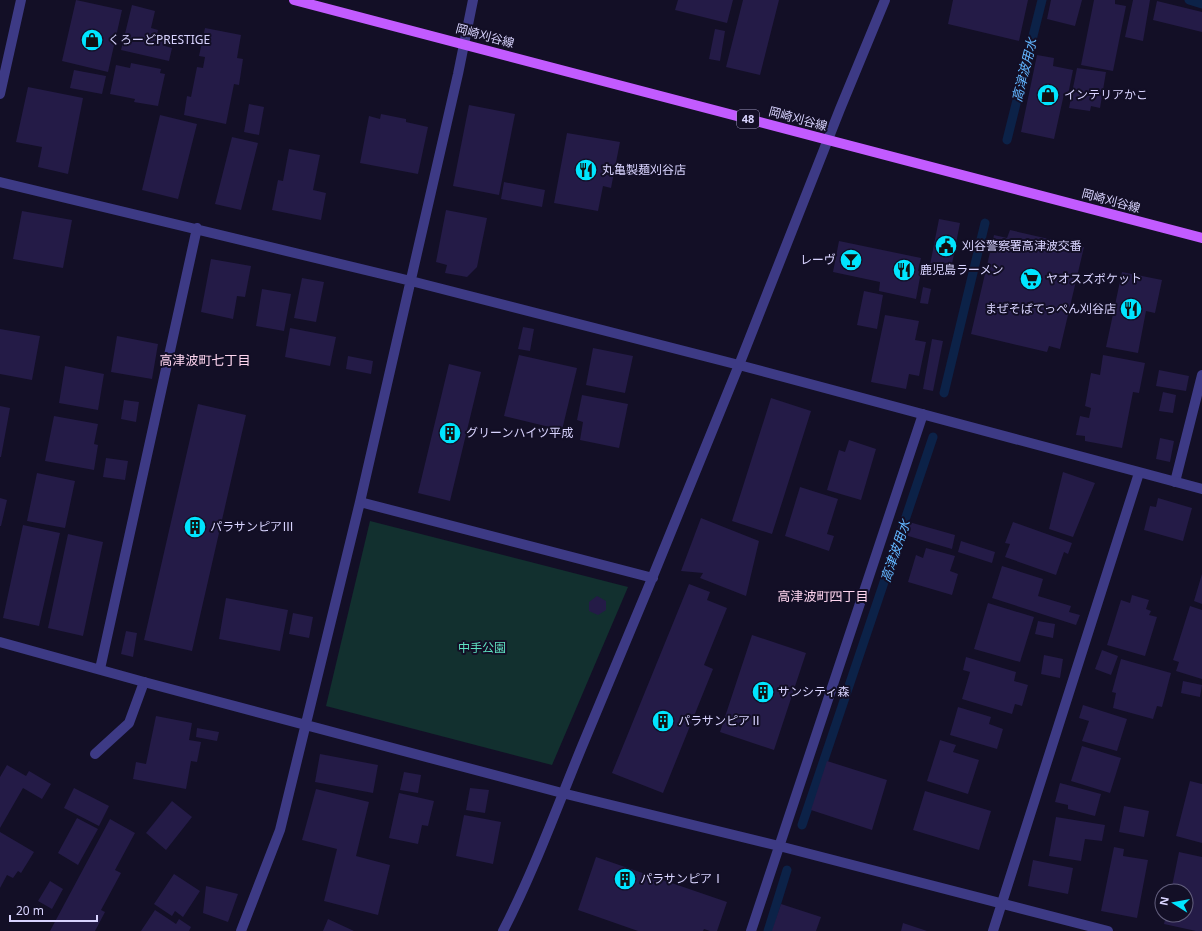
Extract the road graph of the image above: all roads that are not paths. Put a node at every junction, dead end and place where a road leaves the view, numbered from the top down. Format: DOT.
graph roads {
  1 [pos="21,0"];
  2 [pos="294,0"];
  3 [pos="473,0"];
  4 [pos="884,0"];
  5 [pos="464,44"];
  6 [pos="0,94"];
  7 [pos="828,140"];
  8 [pos="0,182"];
  9 [pos="197,228"];
  10 [pos="1202,238"];
  11 [pos="411,280"];
  12 [pos="739,366"];
  13 [pos="1202,374"];
  14 [pos="923,414"];
  15 [pos="1140,473"];
  16 [pos="1175,482"];
  17 [pos="1202,489"];
  18 [pos="360,502"];
  19 [pos="652,578"];
  20 [pos="0,642"];
  21 [pos="100,669"];
  22 [pos="144,682"];
  23 [pos="305,724"];
  24 [pos="95,754"];
  25 [pos="562,793"];
  26 [pos="779,846"];
  27 [pos="1002,904"];
  28 [pos="241,931"];
  29 [pos="503,931"];
  30 [pos="751,931"];
  31 [pos="993,931"];
  32 [pos="1108,931"];
  1 -- 6 [label="street"];
  2 -- 5 [label="main road, 岡崎刈谷線 / 48"];
  3 -- 5 [label="street"];
  4 -- 7 [label="street"];
  5 -- 7 [label="main road, 岡崎刈谷線 / 48"];
  5 -- 11 [label="street"];
  7 -- 10 [label="main road, 岡崎刈谷線 / 48"];
  7 -- 12 [label="street"];
  8 -- 9 [label="street"];
  9 -- 11 [label="street"];
  9 -- 21 [label="street"];
  11 -- 12 [label="street"];
  11 -- 18 [label="street"];
  12 -- 14 [label="street"];
  12 -- 19 [label="street"];
  13 -- 16 [label="street"];
  14 -- 15 [label="street"];
  14 -- 26 [label="street"];
  15 -- 16 [label="street"];
  15 -- 27 [label="street"];
  16 -- 17 [label="street"];
  18 -- 19 [label="street"];
  18 -- 23 [label="street"];
  19 -- 25 [label="street"];
  20 -- 21 [label="street"];
  21 -- 22 [label="street"];
  22 -- 23 [label="street"];
  22 -- 24 [label="street"];
  23 -- 25 [label="street"];
  23 -- 28 [label="street"];
  25 -- 26 [label="street"];
  25 -- 29 [label="street"];
  26 -- 27 [label="street"];
  26 -- 30 [label="street"];
  27 -- 31 [label="street"];
  27 -- 32 [label="street"];
}
